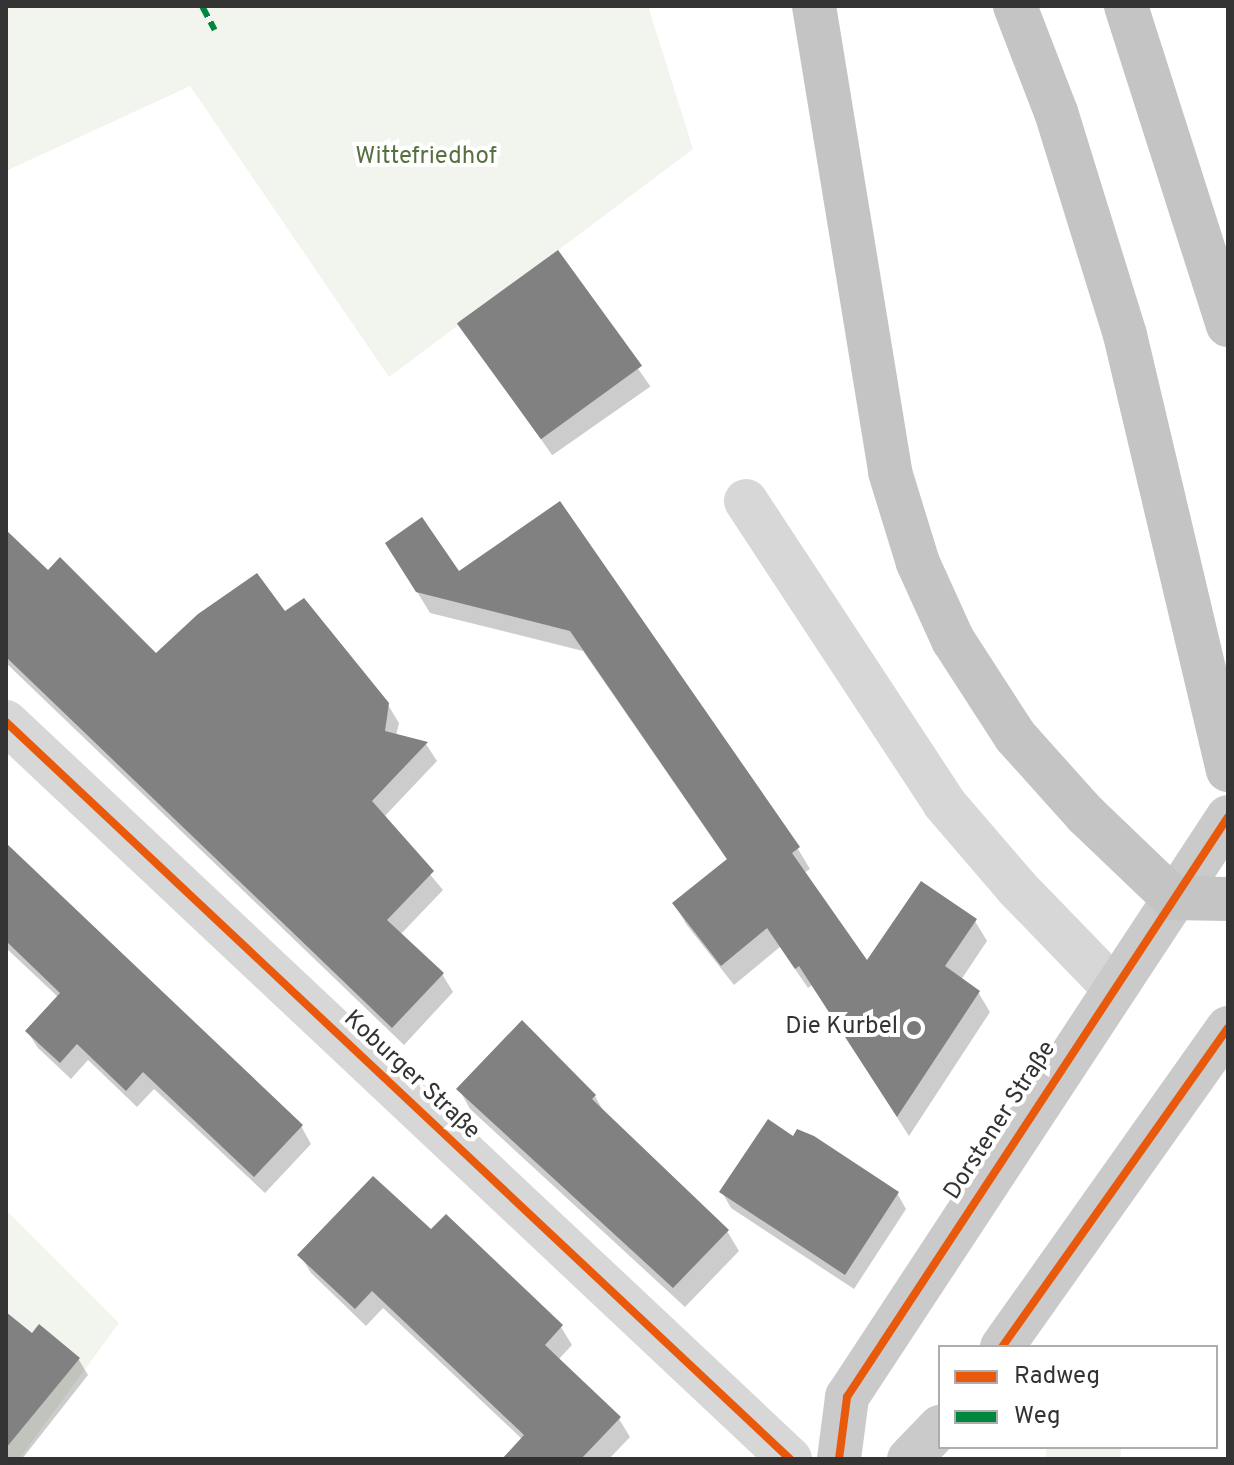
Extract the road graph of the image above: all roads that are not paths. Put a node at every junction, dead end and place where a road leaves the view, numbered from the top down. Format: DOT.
graph roads {
  1 [pos="814,6"];
  2 [pos="1015,6"];
  3 [pos="1126,6"];
  4 [pos="1228,325"];
  5 [pos="746,501"];
  6 [pos="6,722"];
  7 [pos="1228,770"];
  8 [pos="1228,817"];
  9 [pos="1173,898"];
  10 [pos="1228,899"];
  11 [pos="1113,987"];
  12 [pos="1228,1028"];
  13 [pos="1003,1345"];
  14 [pos="938,1429"];
  15 [pos="790,1459"];
  16 [pos="839,1459"];
  17 [pos="909,1459"];
  1 -- 9 [label="highway"];
  2 -- 7 [label="highway"];
  3 -- 4 [label="highway"];
  5 -- 11 [label="street"];
  6 -- 15 [label="street, Koburger Straße"];
  8 -- 9 [label="main road, Dorstener Straße"];
  9 -- 10 [label="highway"];
  9 -- 11 [label="main road, Dorstener Straße"];
  11 -- 16 [label="main road, Dorstener Straße"];
  12 -- 13 [label="main road"];
  14 -- 17 [label="main road"];
}
